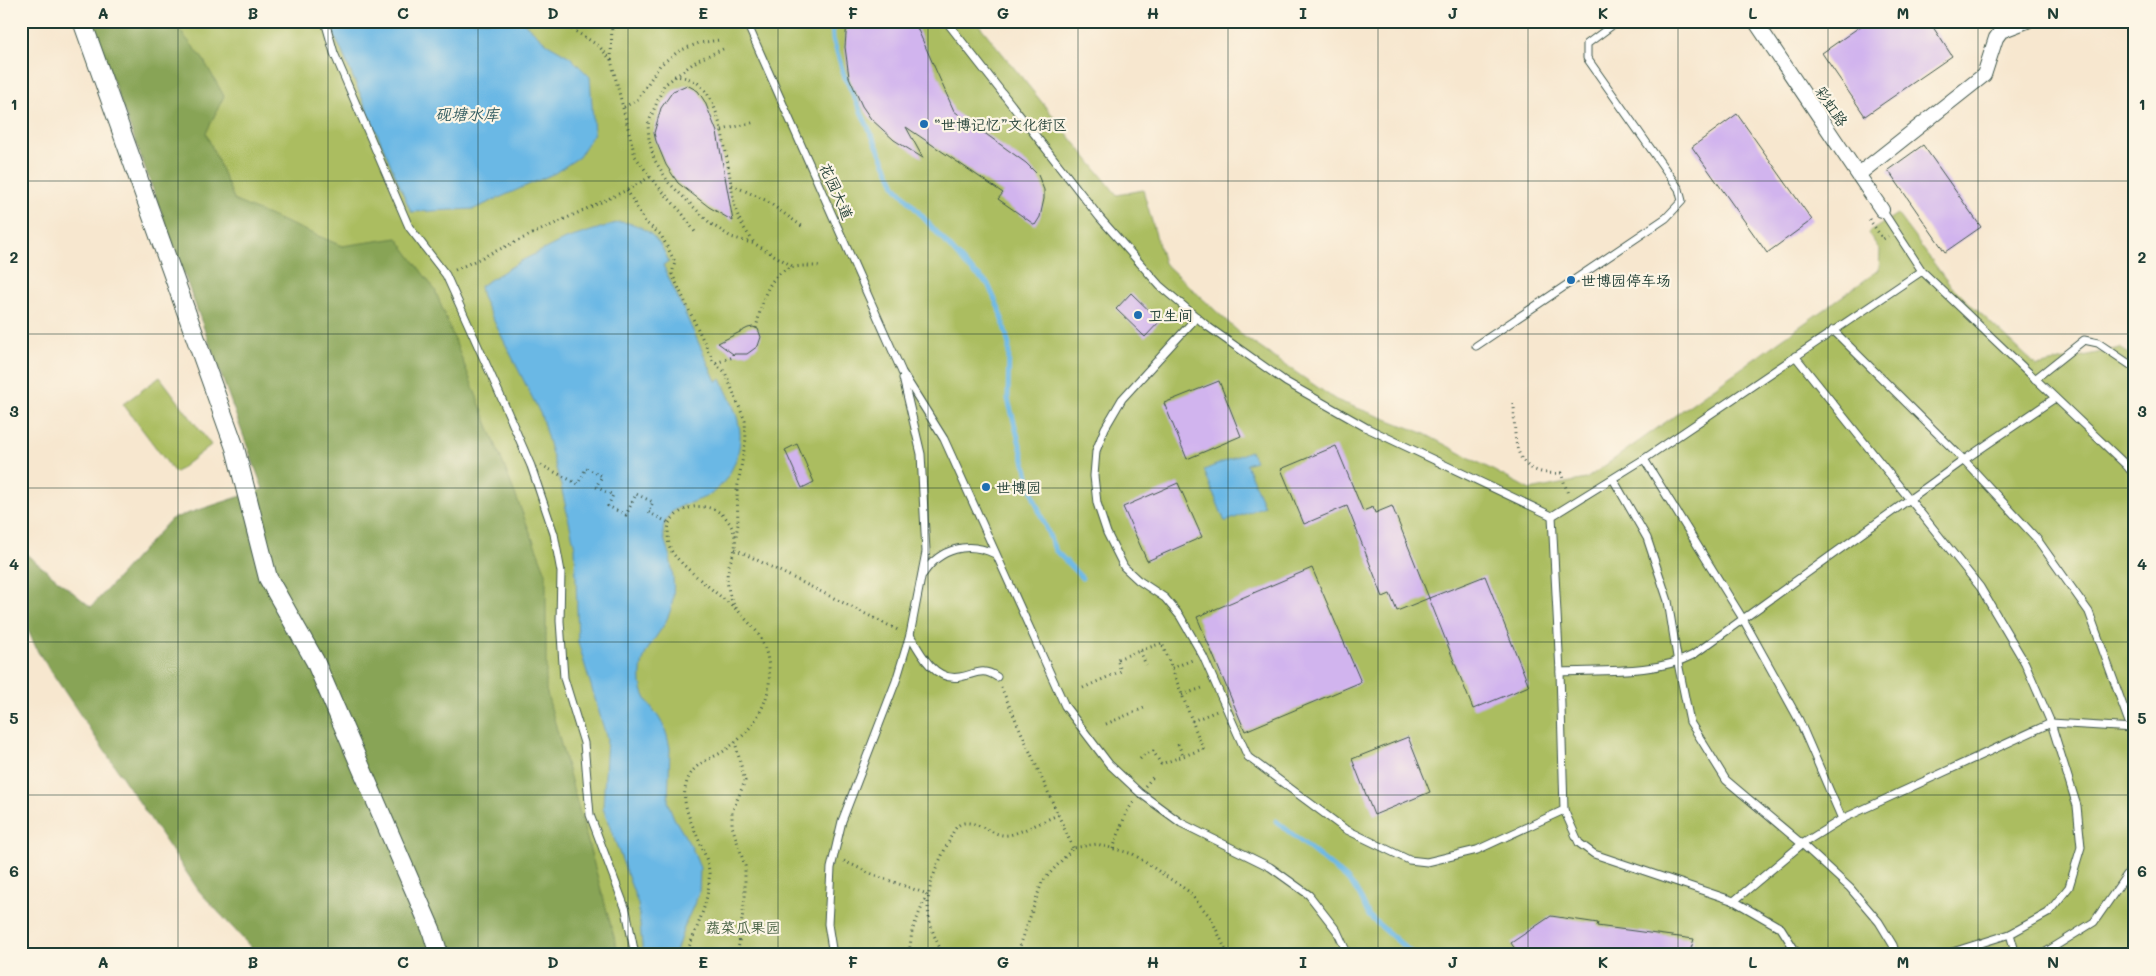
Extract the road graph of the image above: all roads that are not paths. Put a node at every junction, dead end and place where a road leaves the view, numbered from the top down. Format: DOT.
graph roads {
  1 [pos="82,21"];
  2 [pos="325,21"];
  3 [pos="746,21"];
  4 [pos="946,21"];
  5 [pos="1618,21"];
  6 [pos="1755,21"];
  7 [pos="2027,21"];
  8 [pos="2000,26"];
  9 [pos="1859,174"];
  10 [pos="1882,210"];
  11 [pos="1922,271"];
  12 [pos="1197,317"];
  13 [pos="1833,330"];
  14 [pos="1476,346"];
  15 [pos="1795,356"];
  16 [pos="2135,368"];
  17 [pos="902,372"];
  18 [pos="2035,378"];
  19 [pos="2055,398"];
  20 [pos="1644,459"];
  21 [pos="1964,460"];
  22 [pos="2135,476"];
  23 [pos="1613,479"];
  24 [pos="1910,500"];
  25 [pos="1552,516"];
  26 [pos="995,554"];
  27 [pos="921,576"];
  28 [pos="1743,619"];
  29 [pos="910,635"];
  30 [pos="1678,662"];
  31 [pos="1560,672"];
  32 [pos="997,677"];
  33 [pos="2051,723"];
  34 [pos="2133,728"];
  35 [pos="2135,739"];
  36 [pos="1564,810"];
  37 [pos="1842,819"];
  38 [pos="1802,844"];
  39 [pos="2135,863"];
  40 [pos="1734,901"];
  41 [pos="2010,934"];
  42 [pos="439,955"];
  43 [pos="635,955"];
  44 [pos="833,955"];
  45 [pos="1348,955"];
  46 [pos="1798,955"];
  47 [pos="1896,955"];
  48 [pos="1943,955"];
  49 [pos="2016,955"];
  50 [pos="2041,955"];
  1 -- 42 [label="street"];
  2 -- 43 [label="lane"];
  3 -- 17 [label="lane, 花园大道"];
  4 -- 12 [label="lane"];
  5 -- 14 [label="lane"];
  6 -- 9 [label="street, 彩虹路"];
  7 -- 8 [label="street"];
  8 -- 9 [label="street"];
  9 -- 10 [label="street, 彩虹路"];
  10 -- 11 [label="lane"];
  11 -- 13 [label="lane"];
  11 -- 18 [label="lane"];
  12 -- 25 [label="lane"];
  12 -- 36 [label="lane"];
  13 -- 15 [label="lane"];
  13 -- 21 [label="lane"];
  15 -- 20 [label="lane"];
  15 -- 24 [label="lane"];
  16 -- 18 [label="lane"];
  17 -- 26 [label="lane"];
  17 -- 27 [label="lane"];
  18 -- 19 [label="lane"];
  19 -- 21 [label="lane"];
  19 -- 22 [label="lane"];
  20 -- 23 [label="lane"];
  20 -- 28 [label="lane"];
  21 -- 24 [label="lane"];
  21 -- 34 [label="lane"];
  23 -- 25 [label="lane"];
  23 -- 30 [label="lane"];
  24 -- 28 [label="lane"];
  24 -- 33 [label="lane"];
  25 -- 31 [label="lane"];
  26 -- 27 [label="lane"];
  26 -- 45 [label="lane"];
  27 -- 29 [label="lane"];
  28 -- 30 [label="lane"];
  28 -- 37 [label="lane"];
  29 -- 32 [label="lane"];
  29 -- 44 [label="lane"];
  30 -- 31 [label="lane"];
  30 -- 38 [label="lane"];
  31 -- 36 [label="lane"];
  33 -- 34 [label="lane"];
  33 -- 37 [label="lane"];
  33 -- 41 [label="lane"];
  34 -- 35 [label="lane"];
  36 -- 40 [label="lane"];
  37 -- 38 [label="lane"];
  38 -- 40 [label="lane"];
  38 -- 47 [label="lane"];
  39 -- 50 [label="lane"];
  40 -- 46 [label="lane"];
  41 -- 48 [label="lane"];
  41 -- 49 [label="lane"];
}
